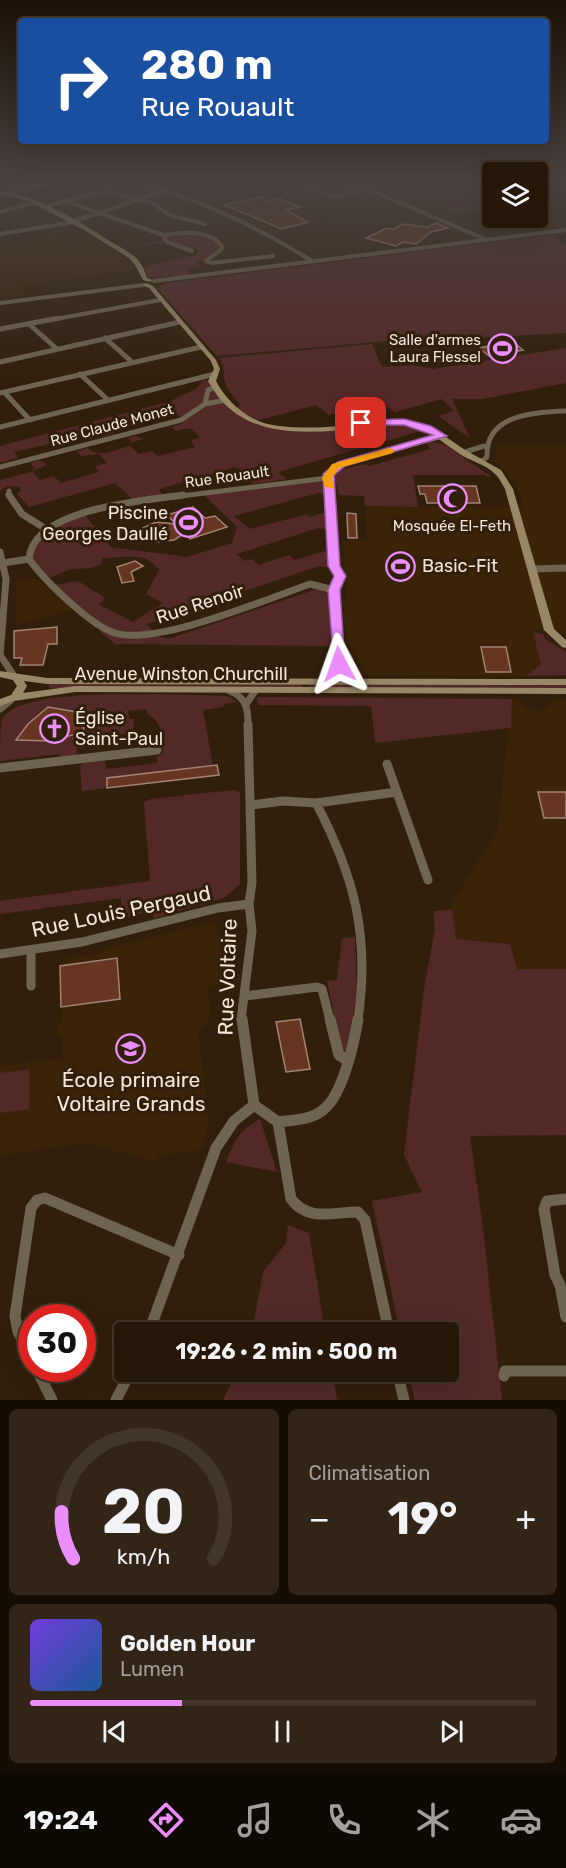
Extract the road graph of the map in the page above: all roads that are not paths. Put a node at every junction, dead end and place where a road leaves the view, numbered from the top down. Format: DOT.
graph roads {
  1 [pos="115,247"];
  2 [pos="182,247"];
  3 [pos="223,247"];
  4 [pos="288,247"];
  5 [pos="425,247"];
  6 [pos="192,251"];
  7 [pos="273,256"];
  8 [pos="312,261"];
  9 [pos="148,283"];
  10 [pos="160,300"];
  11 [pos="0,303"];
  12 [pos="180,322"];
  13 [pos="30,325"];
  14 [pos="0,329"];
  15 [pos="105,338"];
  16 [pos="201,347"];
  17 [pos="57,349"];
  18 [pos="0,362"];
  19 [pos="132,362"];
  20 [pos="81,374"];
  21 [pos="215,374"];
  22 [pos="214,387"];
  23 [pos="2,393"];
  24 [pos="108,400"];
  25 [pos="226,400"];
  26 [pos="205,404"];
  27 [pos="566,411"];
  28 [pos="30,420"];
  29 [pos="0,427"];
  30 [pos="442,436"];
  31 [pos="484,446"];
  32 [pos="465,452"];
  33 [pos="481,459"];
  34 [pos="0,467"];
  35 [pos="327,478"];
  36 [pos="9,491"];
  37 [pos="46,529"];
  38 [pos="0,552"];
  39 [pos="29,559"];
  40 [pos="3,563"];
  41 [pos="566,568"];
  42 [pos="532,569"];
  43 [pos="334,590"];
  44 [pos="2,598"];
  45 [pos="563,642"];
  46 [pos="0,656"];
  47 [pos="339,664"];
  48 [pos="0,674"];
  49 [pos="15,676"];
  50 [pos="324,680"];
  51 [pos="358,680"];
  52 [pos="566,682"];
  53 [pos="230,691"];
  54 [pos="255,691"];
  55 [pos="566,691"];
  56 [pos="8,700"];
  57 [pos="248,703"];
  58 [pos="0,709"];
  59 [pos="157,750"];
  60 [pos="387,764"];
  61 [pos="0,768"];
  62 [pos="397,792"];
  63 [pos="316,803"];
  64 [pos="251,804"];
  65 [pos="428,880"];
  66 [pos="249,904"];
  67 [pos="32,950"];
  68 [pos="0,954"];
  69 [pos="31,986"];
  70 [pos="245,996"];
  71 [pos="347,1060"];
  72 [pos="254,1105"];
  73 [pos="278,1122"];
  74 [pos="566,1199"];
  75 [pos="179,1255"];
  76 [pos="566,1317"];
  77 [pos="153,1322"];
  78 [pos="387,1322"];
  79 [pos="18,1332"];
  80 [pos="566,1371"];
  81 [pos="504,1376"];
  82 [pos="43,1382"];
  83 [pos="125,1382"];
  84 [pos="400,1382"];
  85 [pos="52,1400"];
  86 [pos="116,1400"];
  87 [pos="404,1400"];
  1 -- 9 [label="street"];
  2 -- 6 [label="street"];
  3 -- 7 [label="street"];
  4 -- 8 [label="street"];
  5 -- 8 [label="street"];
  8 -- 9 [label="street"];
  9 -- 10 [label="street"];
  9 -- 11 [label="street"];
  10 -- 12 [label="street"];
  10 -- 13 [label="street"];
  12 -- 15 [label="street"];
  12 -- 16 [label="street"];
  13 -- 14 [label="street"];
  13 -- 17 [label="street"];
  15 -- 17 [label="street"];
  15 -- 19 [label="street"];
  16 -- 19 [label="street"];
  16 -- 21 [label="street"];
  17 -- 18 [label="street"];
  19 -- 20 [label="street"];
  20 -- 23 [label="street"];
  20 -- 24 [label="street"];
  21 -- 22 [label="street"];
  21 -- 24 [label="street"];
  22 -- 25 [label="street"];
  22 -- 26 [label="street, Rue Claude Monet"];
  23 -- 28 [label="street"];
  24 -- 28 [label="street"];
  25 -- 26 [label="street"];
  25 -- 30 [label="street"];
  26 -- 34 [label="street, Rue Claude Monet"];
  27 -- 31 [label="street"];
  28 -- 29 [label="street"];
  30 -- 32 [label="street"];
  30 -- 35 [label="street, Rue Rouault"];
  31 -- 32 [label="street"];
  31 -- 33 [label="street"];
  32 -- 33 [label="street"];
  33 -- 42 [label="street"];
  35 -- 37 [label="street, Rue Rouault"];
  35 -- 43 [label="street"];
  36 -- 37 [label="street"];
  37 -- 39 [label="street"];
  38 -- 40 [label="street"];
  39 -- 40 [label="street"];
  39 -- 43 [label="street, Rue Renoir"];
  40 -- 44 [label="street"];
  41 -- 42 [label="street"];
  42 -- 45 [label="street"];
  43 -- 47 [label="street"];
  44 -- 46 [label="street"];
  46 -- 49 [label="street"];
  47 -- 50 [label="street"];
  47 -- 51 [label="street"];
  48 -- 49 [label="street, Avenue Winston Churchill"];
  49 -- 50 [label="street, Avenue Winston Churchill"];
  49 -- 56 [label="street"];
  50 -- 51 [label="street, Avenue Winston Churchill"];
  51 -- 52 [label="street, Avenue Winston Churchill"];
  53 -- 54 [label="street, Avenue Winston Churchill"];
  53 -- 56 [label="street, Avenue Winston Churchill"];
  53 -- 57 [label="street"];
  54 -- 55 [label="street, Avenue Winston Churchill"];
  54 -- 57 [label="street"];
  56 -- 58 [label="street"];
  57 -- 64 [label="street, Rue Voltaire"];
  59 -- 61 [label="street"];
  60 -- 62 [label="street"];
  62 -- 63 [label="street"];
  62 -- 65 [label="street"];
  63 -- 64 [label="street"];
  63 -- 71 [label="street"];
  64 -- 66 [label="street, Rue Voltaire"];
  66 -- 67 [label="street, Rue Louis Pergaud"];
  66 -- 70 [label="street, Rue Voltaire"];
  67 -- 68 [label="street, Rue Louis Pergaud"];
  67 -- 69 [label="street"];
  70 -- 71 [label="street"];
  70 -- 72 [label="street, Rue Voltaire"];
  71 -- 73 [label="street"];
  72 -- 73 [label="street"];
  72 -- 75 [label="street"];
  73 -- 78 [label="street"];
  74 -- 76 [label="street"];
  75 -- 77 [label="street"];
  75 -- 79 [label="street"];
  80 -- 81 [label="street"];
  82 -- 85 [label="street"];
  83 -- 86 [label="street"];
  84 -- 87 [label="street"];
}
